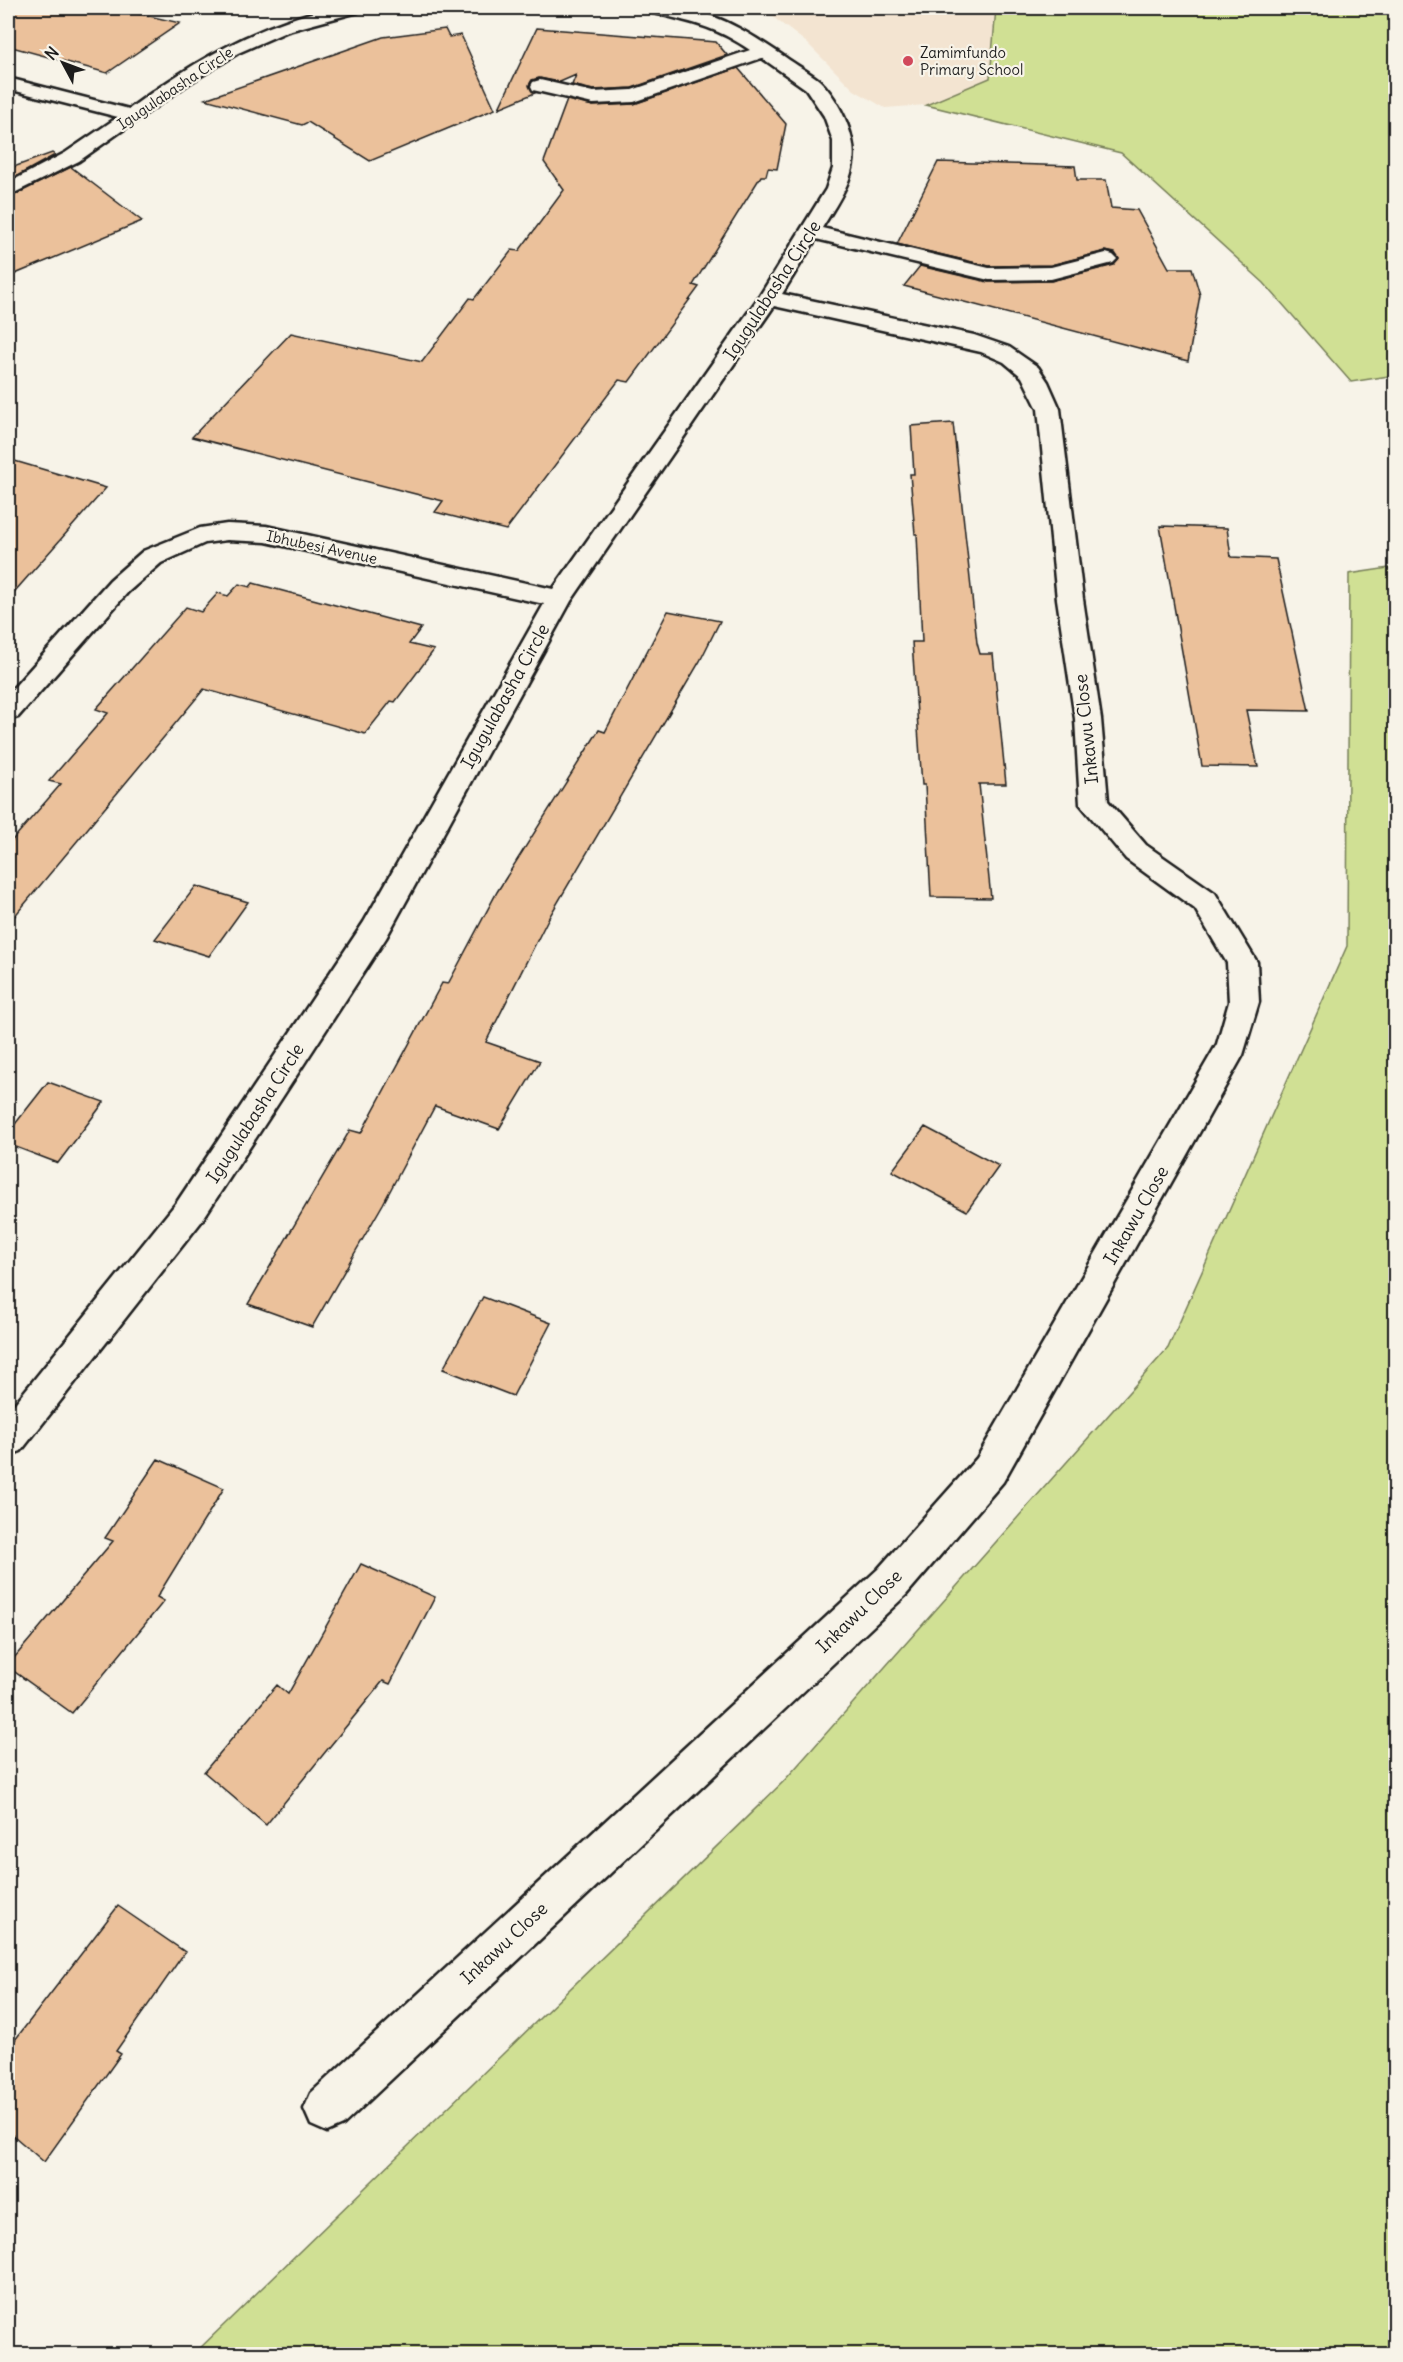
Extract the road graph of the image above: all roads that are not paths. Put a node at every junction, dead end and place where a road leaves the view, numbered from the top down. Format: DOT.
graph roads {
  1 [pos="352,8"];
  2 [pos="656,8"];
  3 [pos="766,51"];
  4 [pos="8,83"];
  5 [pos="540,86"];
  6 [pos="132,114"];
  7 [pos="8,189"];
  8 [pos="812,232"];
  9 [pos="1106,259"];
  10 [pos="769,298"];
  11 [pos="559,599"];
  12 [pos="8,711"];
  13 [pos="8,1439"];
  14 [pos="327,2109"];
  1 -- 6 [label="street, Igugulabasha Circle"];
  2 -- 3 [label="street, Igugulabasha Circle"];
  3 -- 5 [label="street"];
  3 -- 8 [label="street, Igugulabasha Circle"];
  4 -- 6 [label="street"];
  6 -- 7 [label="street, Igugulabasha Circle"];
  8 -- 9 [label="street"];
  8 -- 10 [label="street, Igugulabasha Circle"];
  10 -- 11 [label="street, Igugulabasha Circle"];
  10 -- 14 [label="street, Inkawu Close"];
  11 -- 12 [label="street, Ibhubesi Avenue"];
  11 -- 13 [label="street, Igugulabasha Circle"];
}
